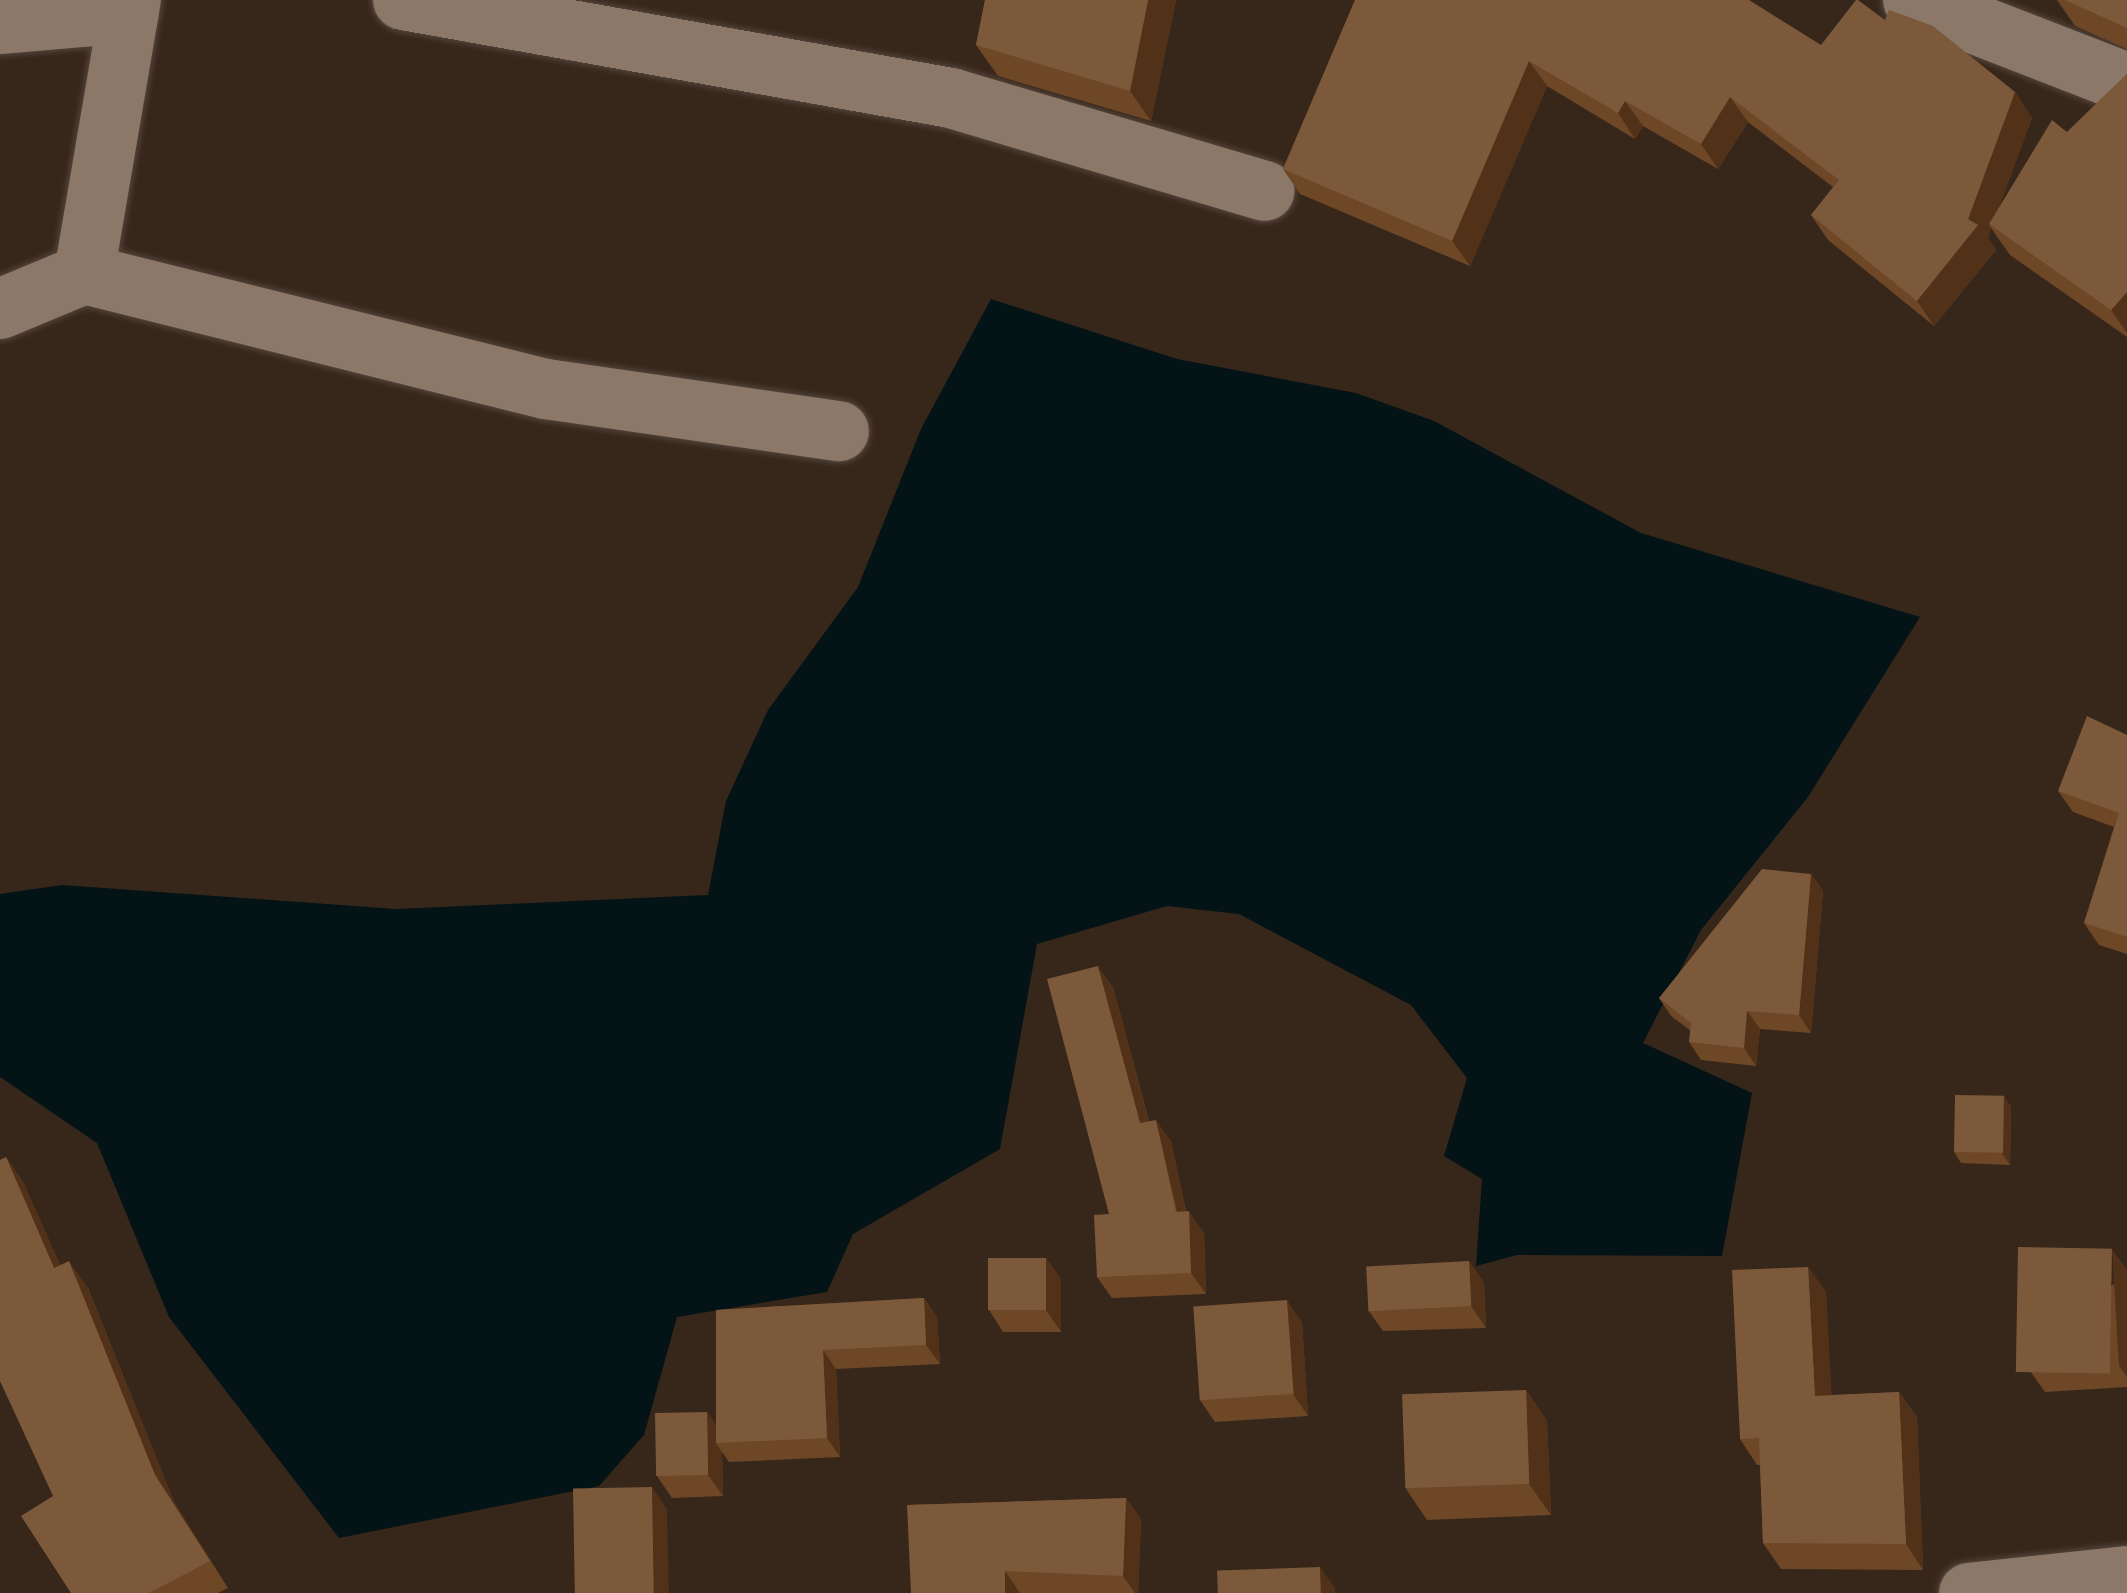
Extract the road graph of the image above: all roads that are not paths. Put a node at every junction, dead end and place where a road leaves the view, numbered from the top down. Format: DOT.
graph roads {
  1 [pos="403,0"];
  2 [pos="1913,0"];
  3 [pos="130,7"];
  4 [pos="0,24"];
  5 [pos="2127,82"];
  6 [pos="1265,191"];
  7 [pos="84,274"];
  8 [pos="0,309"];
  9 [pos="839,431"];
  10 [pos="2127,1576"];
  11 [pos="1969,1593"];
  1 -- 6 [label="street"];
  2 -- 5 [label="street"];
  3 -- 4 [label="street"];
  3 -- 7 [label="street"];
  7 -- 8 [label="street"];
  7 -- 9 [label="street"];
  10 -- 11 [label="street"];
}
